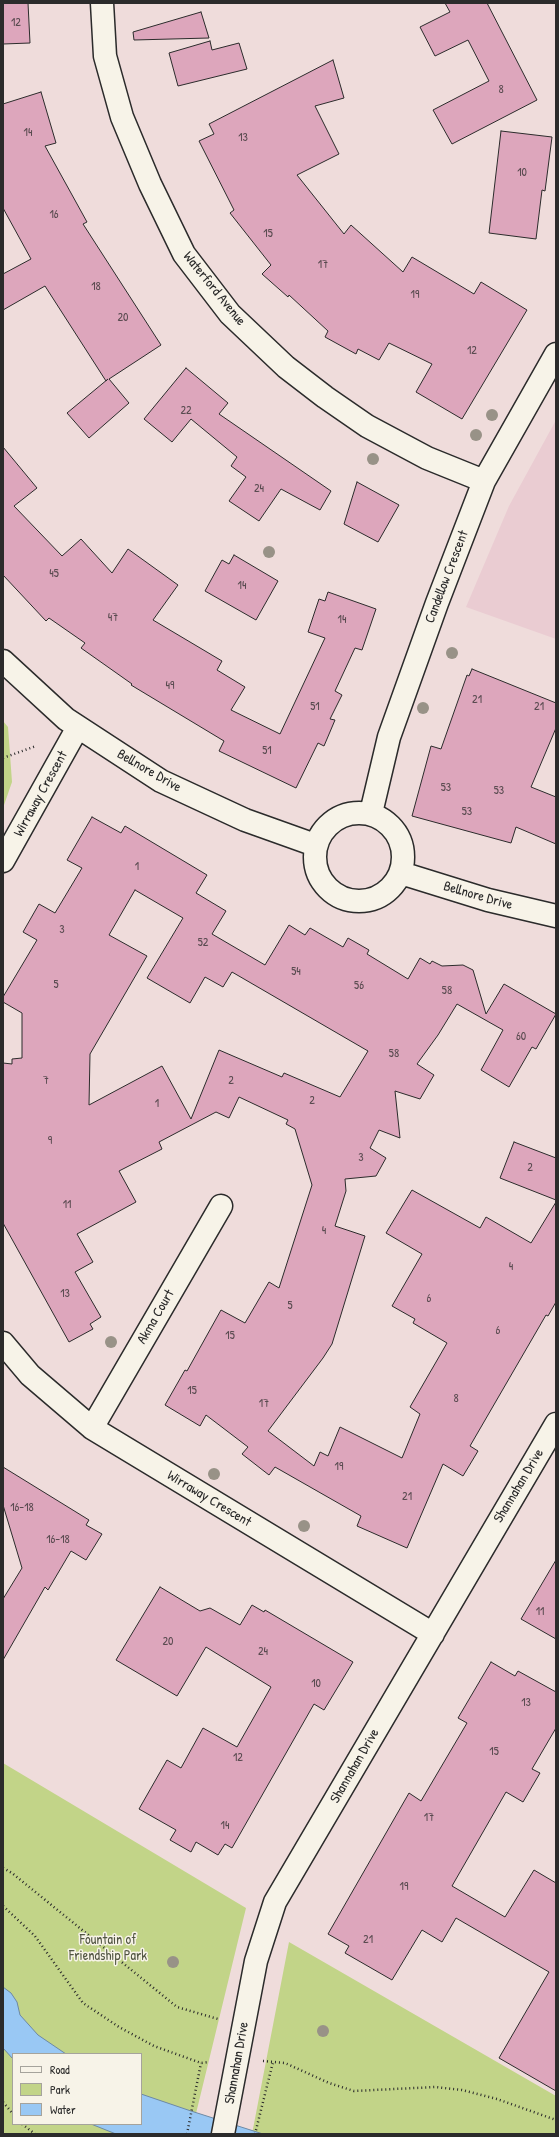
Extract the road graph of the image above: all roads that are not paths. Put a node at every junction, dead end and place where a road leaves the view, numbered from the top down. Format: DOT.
graph roads {
  1 [pos="102,3"];
  2 [pos="556,354"];
  3 [pos="484,481"];
  4 [pos="3,661"];
  5 [pos="72,723"];
  6 [pos="371,813"];
  7 [pos="315,845"];
  8 [pos="3,861"];
  9 [pos="401,873"];
  10 [pos="556,916"];
  11 [pos="221,1206"];
  12 [pos="3,1343"];
  13 [pos="556,1424"];
  14 [pos="92,1428"];
  15 [pos="432,1634"];
  16 [pos="223,2134"];
  1 -- 3 [label="street, Waterford Avenue"];
  2 -- 3 [label="street, Candellow Crescent"];
  3 -- 6 [label="street, Candellow Crescent"];
  4 -- 5 [label="street, Bellnore Drive"];
  5 -- 7 [label="street, Bellnore Drive"];
  5 -- 8 [label="street, Wirraway Crescent"];
  6 -- 7 [label="street"];
  6 -- 9 [label="street"];
  7 -- 9 [label="street"];
  9 -- 10 [label="street, Bellnore Drive"];
  11 -- 14 [label="street, Akma Court"];
  12 -- 14 [label="street, Wirraway Crescent"];
  13 -- 15 [label="street, Shannahan Drive"];
  14 -- 15 [label="street, Wirraway Crescent"];
  15 -- 16 [label="street, Shannahan Drive"];
}
